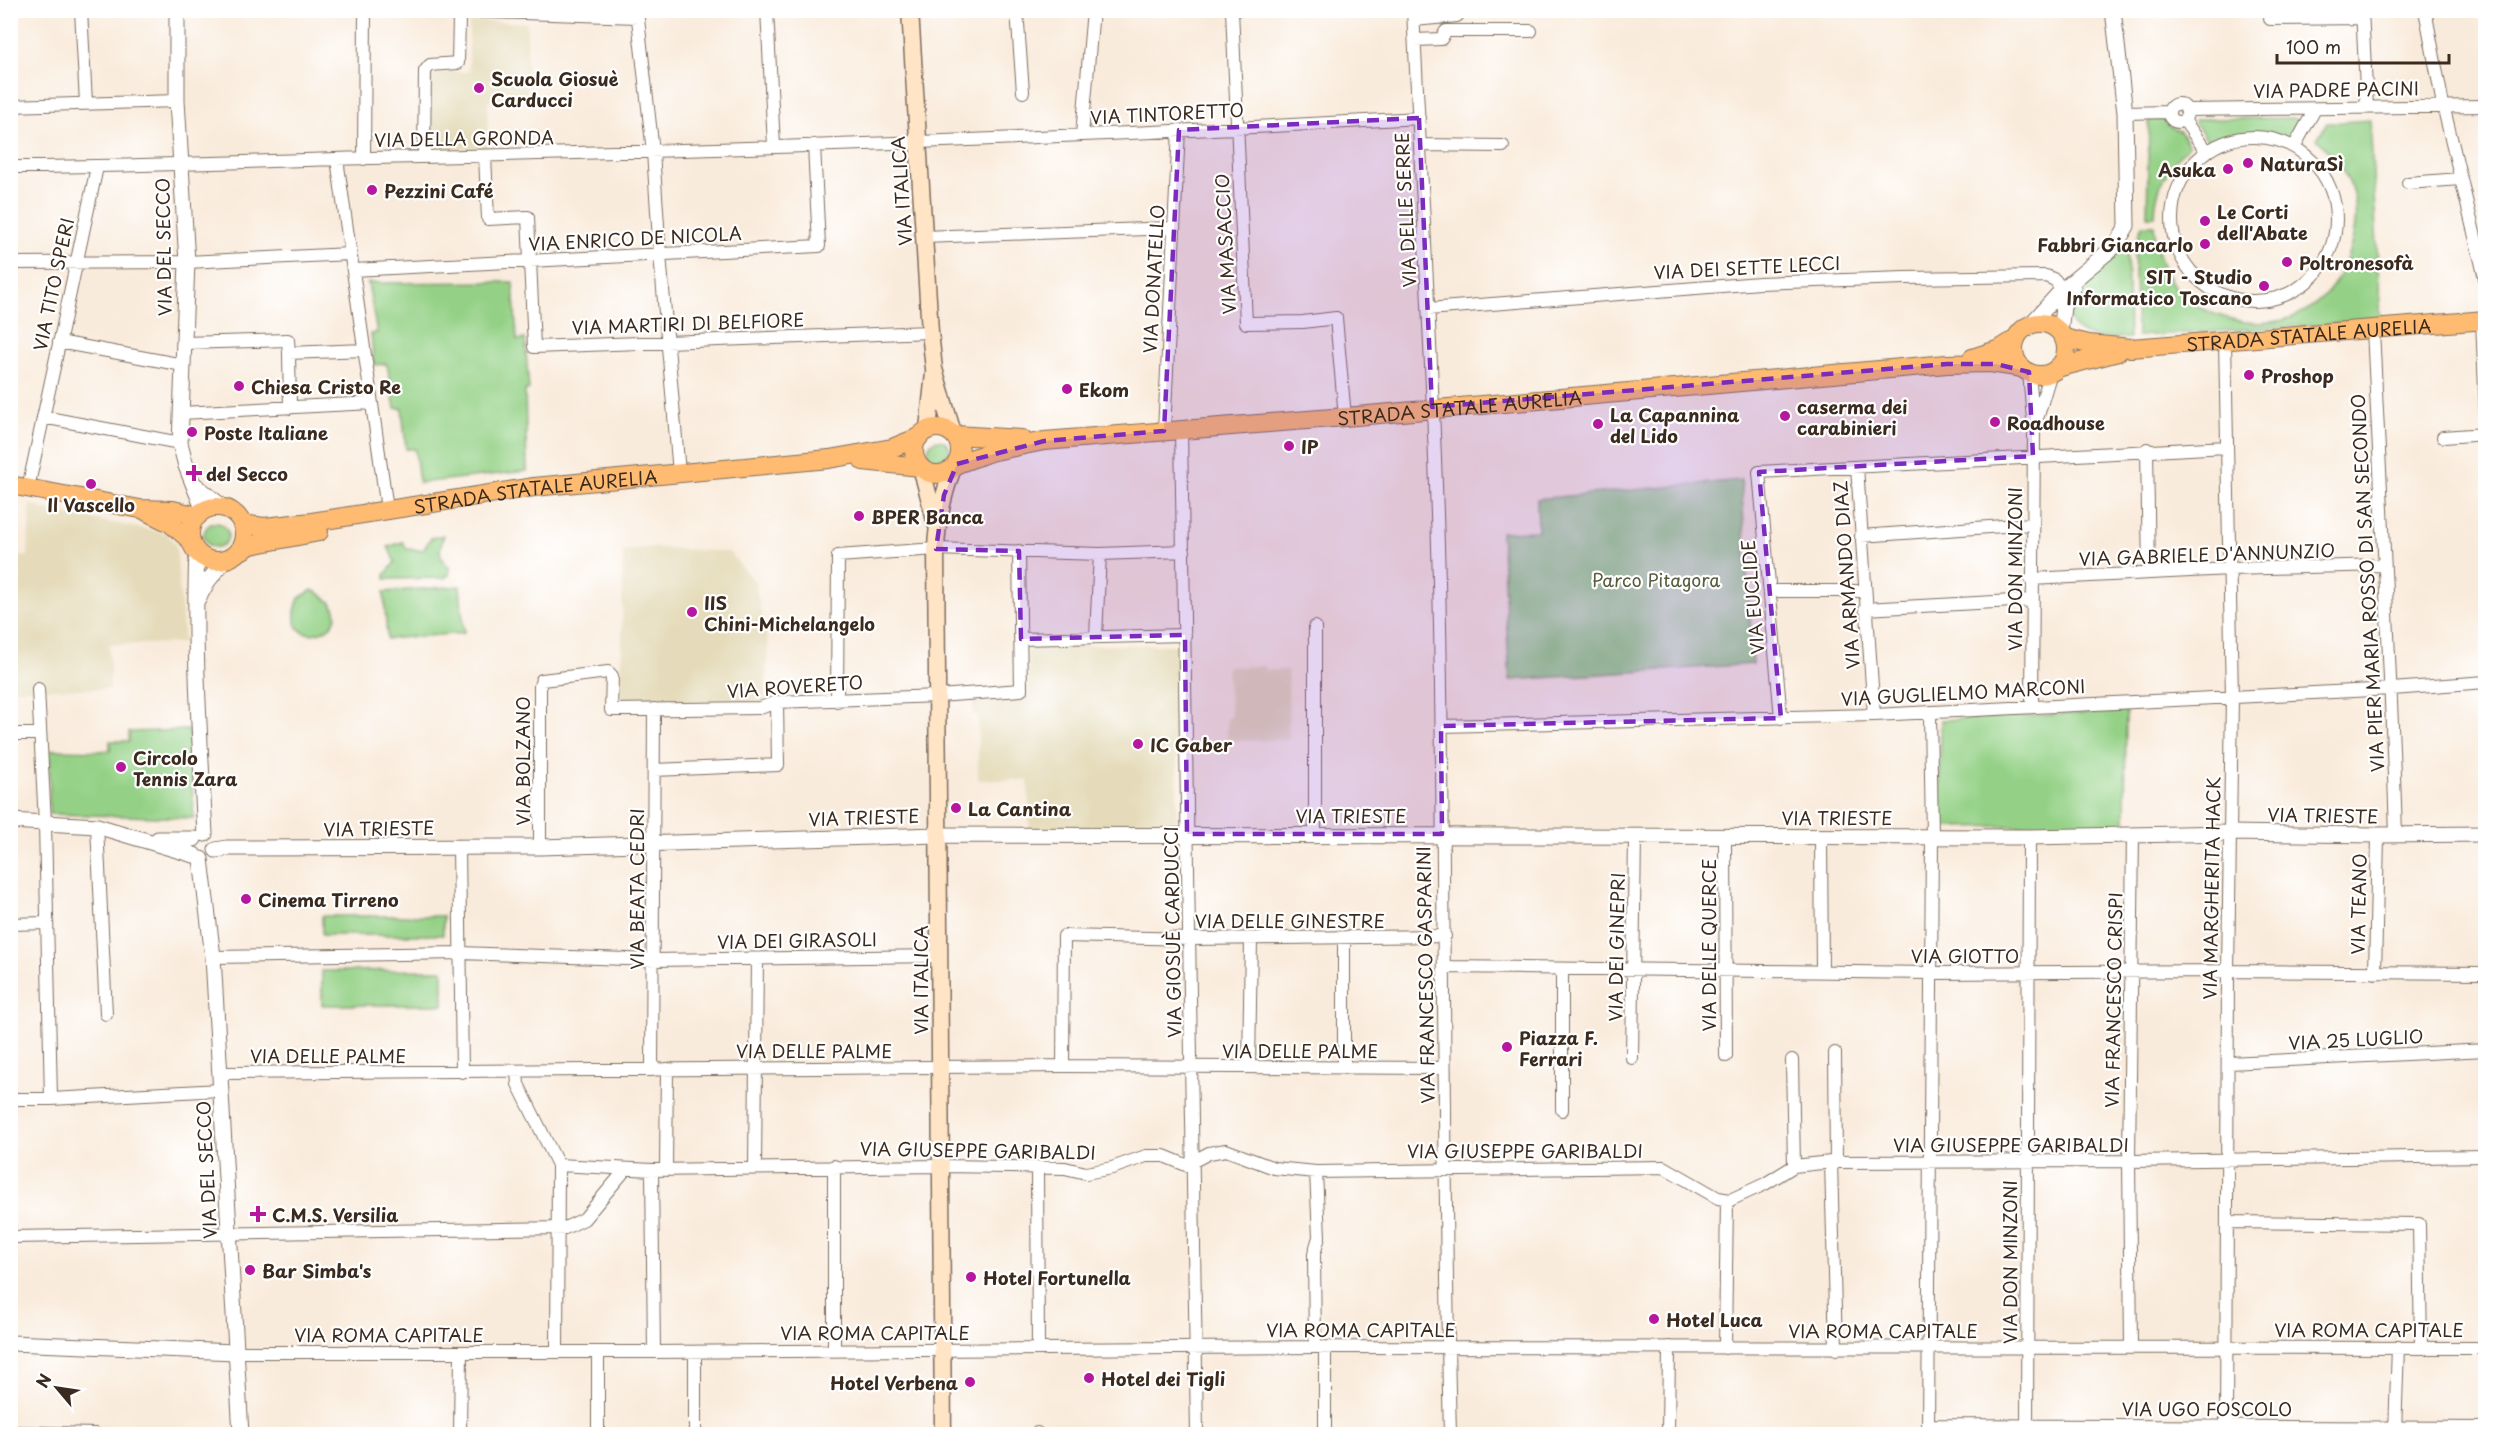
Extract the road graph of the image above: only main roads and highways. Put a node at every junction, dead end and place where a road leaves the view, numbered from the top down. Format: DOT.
graph roads {
  1 [pos="910,10"];
  2 [pos="2484,320"];
  3 [pos="2062,335"];
  4 [pos="2016,339"];
  5 [pos="2131,348"];
  6 [pos="1947,364"];
  7 [pos="934,369"];
  8 [pos="2026,370"];
  9 [pos="2054,370"];
  10 [pos="923,433"];
  11 [pos="954,434"];
  12 [pos="1044,441"];
  13 [pos="829,459"];
  14 [pos="955,466"];
  15 [pos="920,467"];
  16 [pos="10,484"];
  17 [pos="486,495"];
  18 [pos="140,509"];
  19 [pos="201,514"];
  20 [pos="242,524"];
  21 [pos="937,525"];
  22 [pos="194,547"];
  23 [pos="231,557"];
  24 [pos="943,1434"];
  1 -- 7 [label="main road, VIA ITALICA"];
  2 -- 5 [label="main road, STRADA STATALE AURELIA"];
  3 -- 4 [label="main road"];
  3 -- 5 [label="main road, STRADA STATALE AURELIA"];
  3 -- 9 [label="main road"];
  4 -- 6 [label="main road, STRADA STATALE AURELIA"];
  4 -- 8 [label="main road"];
  5 -- 9 [label="main road, STRADA STATALE AURELIA"];
  6 -- 8 [label="main road, STRADA STATALE AURELIA"];
  6 -- 12 [label="main road, STRADA STATALE AURELIA"];
  7 -- 10 [label="main road, VIA ITALICA"];
  7 -- 11 [label="main road, VIA ITALICA"];
  8 -- 9 [label="main road"];
  10 -- 11 [label="main road"];
  10 -- 13 [label="main road, STRADA STATALE AURELIA"];
  10 -- 15 [label="main road"];
  11 -- 12 [label="main road, STRADA STATALE AURELIA"];
  11 -- 14 [label="main road"];
  12 -- 14 [label="main road, STRADA STATALE AURELIA"];
  13 -- 15 [label="main road, STRADA STATALE AURELIA"];
  13 -- 17 [label="main road, STRADA STATALE AURELIA"];
  14 -- 15 [label="main road"];
  14 -- 21 [label="main road, VIA ITALICA"];
  15 -- 21 [label="main road, VIA ITALICA"];
  16 -- 18 [label="main road"];
  17 -- 20 [label="main road, STRADA STATALE AURELIA"];
  17 -- 23 [label="main road"];
  18 -- 19 [label="main road"];
  18 -- 22 [label="main road"];
  19 -- 20 [label="main road"];
  19 -- 22 [label="main road"];
  20 -- 23 [label="main road"];
  21 -- 24 [label="main road, VIA ITALICA"];
  22 -- 23 [label="main road"];
}
